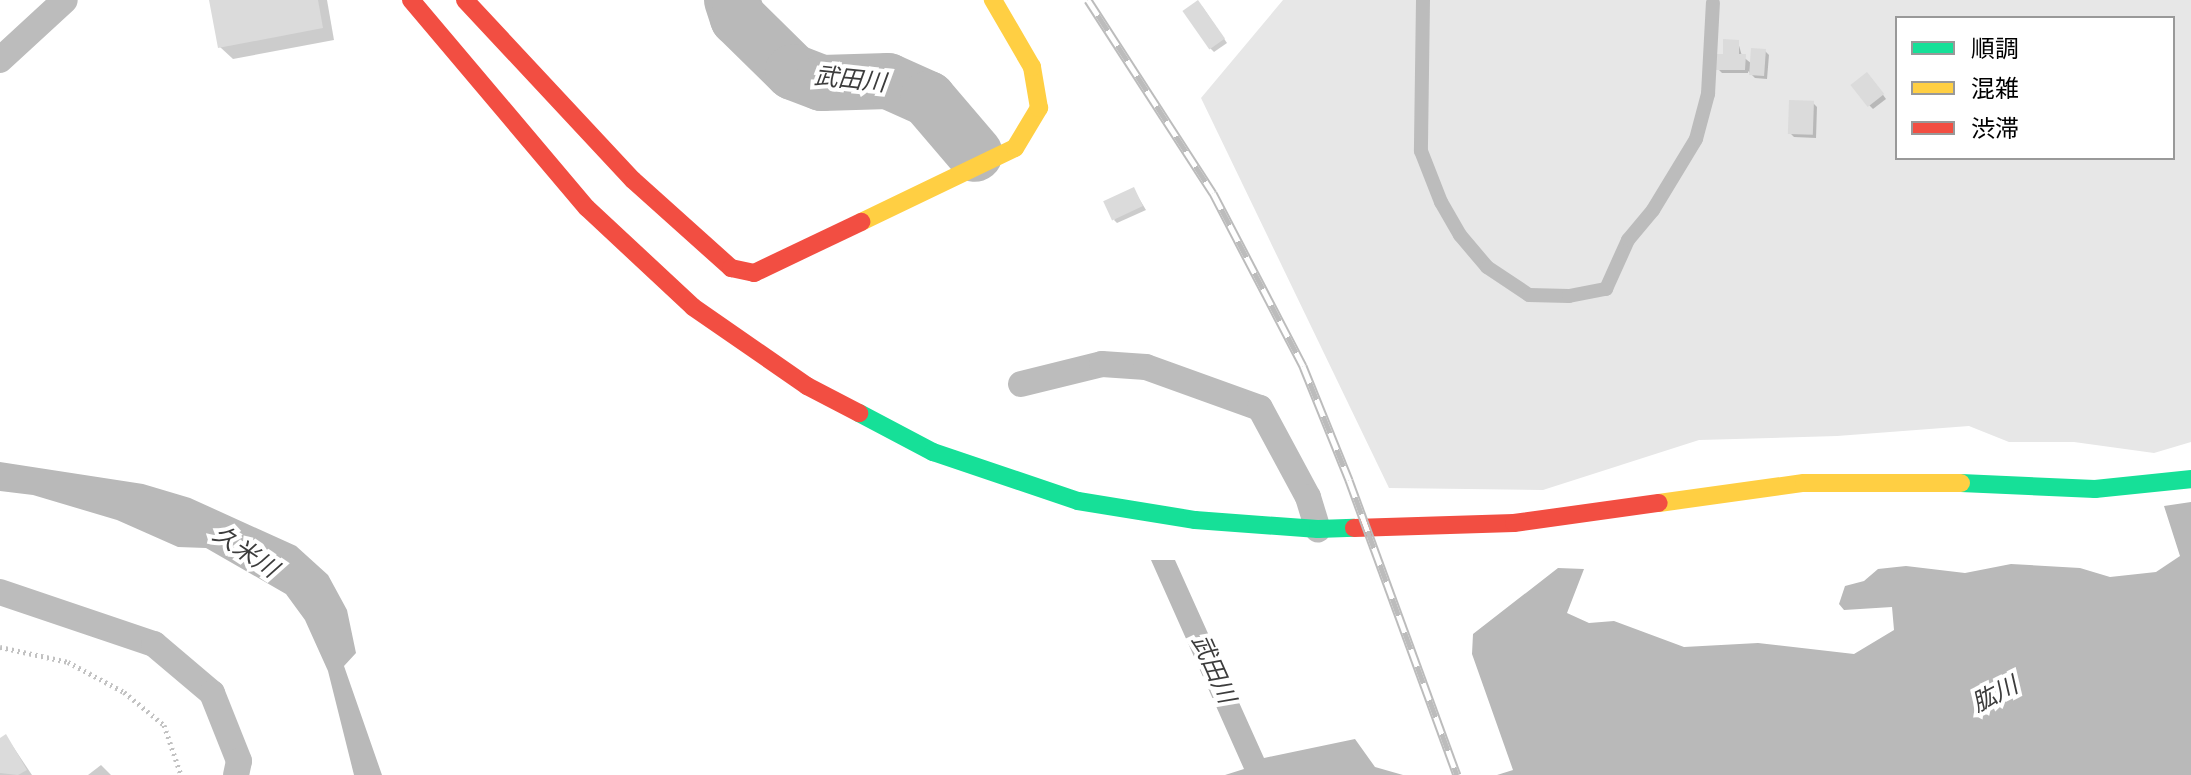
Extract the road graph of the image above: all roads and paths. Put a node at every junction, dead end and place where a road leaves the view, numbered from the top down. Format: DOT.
graph roads {
  1 [pos="65,0"];
  2 [pos="411,0"];
  3 [pos="465,0"];
  4 [pos="993,0"];
  5 [pos="1423,0"];
  6 [pos="1713,3"];
  7 [pos="0,60"];
  8 [pos="1021,384"];
  9 [pos="2191,479"];
  10 [pos="1318,529"];
  11 [pos="0,592"];
  12 [pos="0,647"];
  13 [pos="181,775"];
  14 [pos="236,775"];
  1 -- 7 [label="street"];
  2 -- 10 [label="street"];
  3 -- 4 [label="street"];
  5 -- 6 [label="lane"];
  8 -- 10 [label="street"];
  9 -- 10 [label="street"];
  11 -- 14 [label="street"];
  12 -- 13 [label="path"];
}
